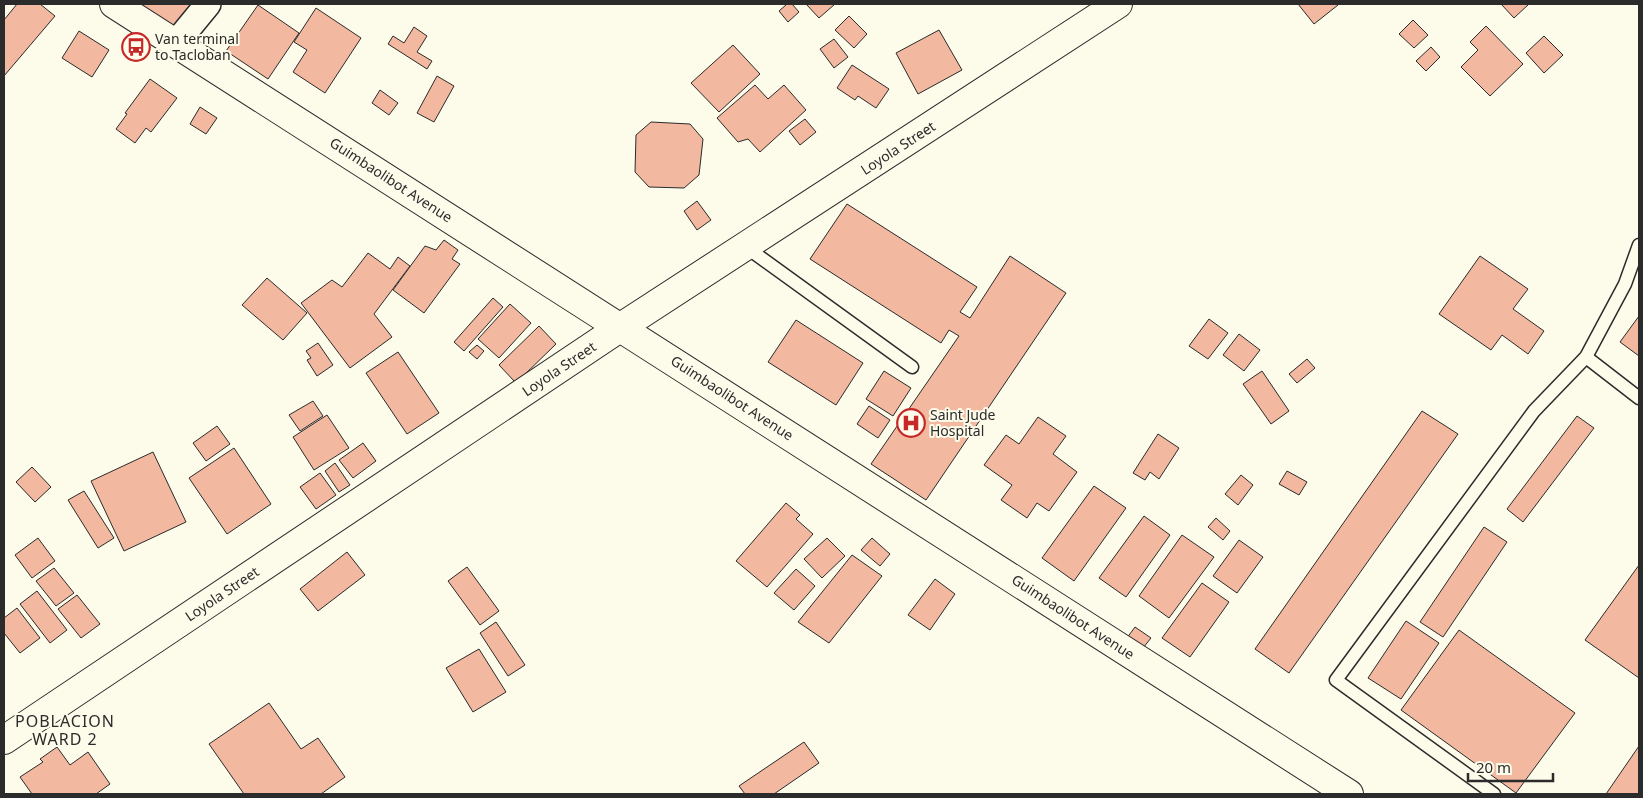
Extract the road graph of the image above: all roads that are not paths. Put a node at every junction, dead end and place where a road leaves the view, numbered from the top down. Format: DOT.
graph roads {
  1 [pos="114,4"];
  2 [pos="208,4"];
  3 [pos="1118,4"];
  4 [pos="176,43"];
  5 [pos="1639,245"];
  6 [pos="746,247"];
  7 [pos="621,327"];
  8 [pos="1586,357"];
  9 [pos="912,367"];
  10 [pos="1639,398"];
  11 [pos="4,740"];
  12 [pos="1334,791"];
  13 [pos="1494,794"];
  1 -- 4 [label="main road, Guimbaolibot Avenue"];
  2 -- 4 [label="street"];
  3 -- 6 [label="main road, Loyola Street"];
  4 -- 7 [label="main road, Guimbaolibot Avenue"];
  5 -- 8 [label="lane"];
  6 -- 7 [label="main road, Loyola Street"];
  6 -- 9 [label="lane"];
  7 -- 11 [label="main road, Loyola Street"];
  7 -- 12 [label="main road, Guimbaolibot Avenue"];
  8 -- 10 [label="lane"];
  8 -- 13 [label="lane"];
}
